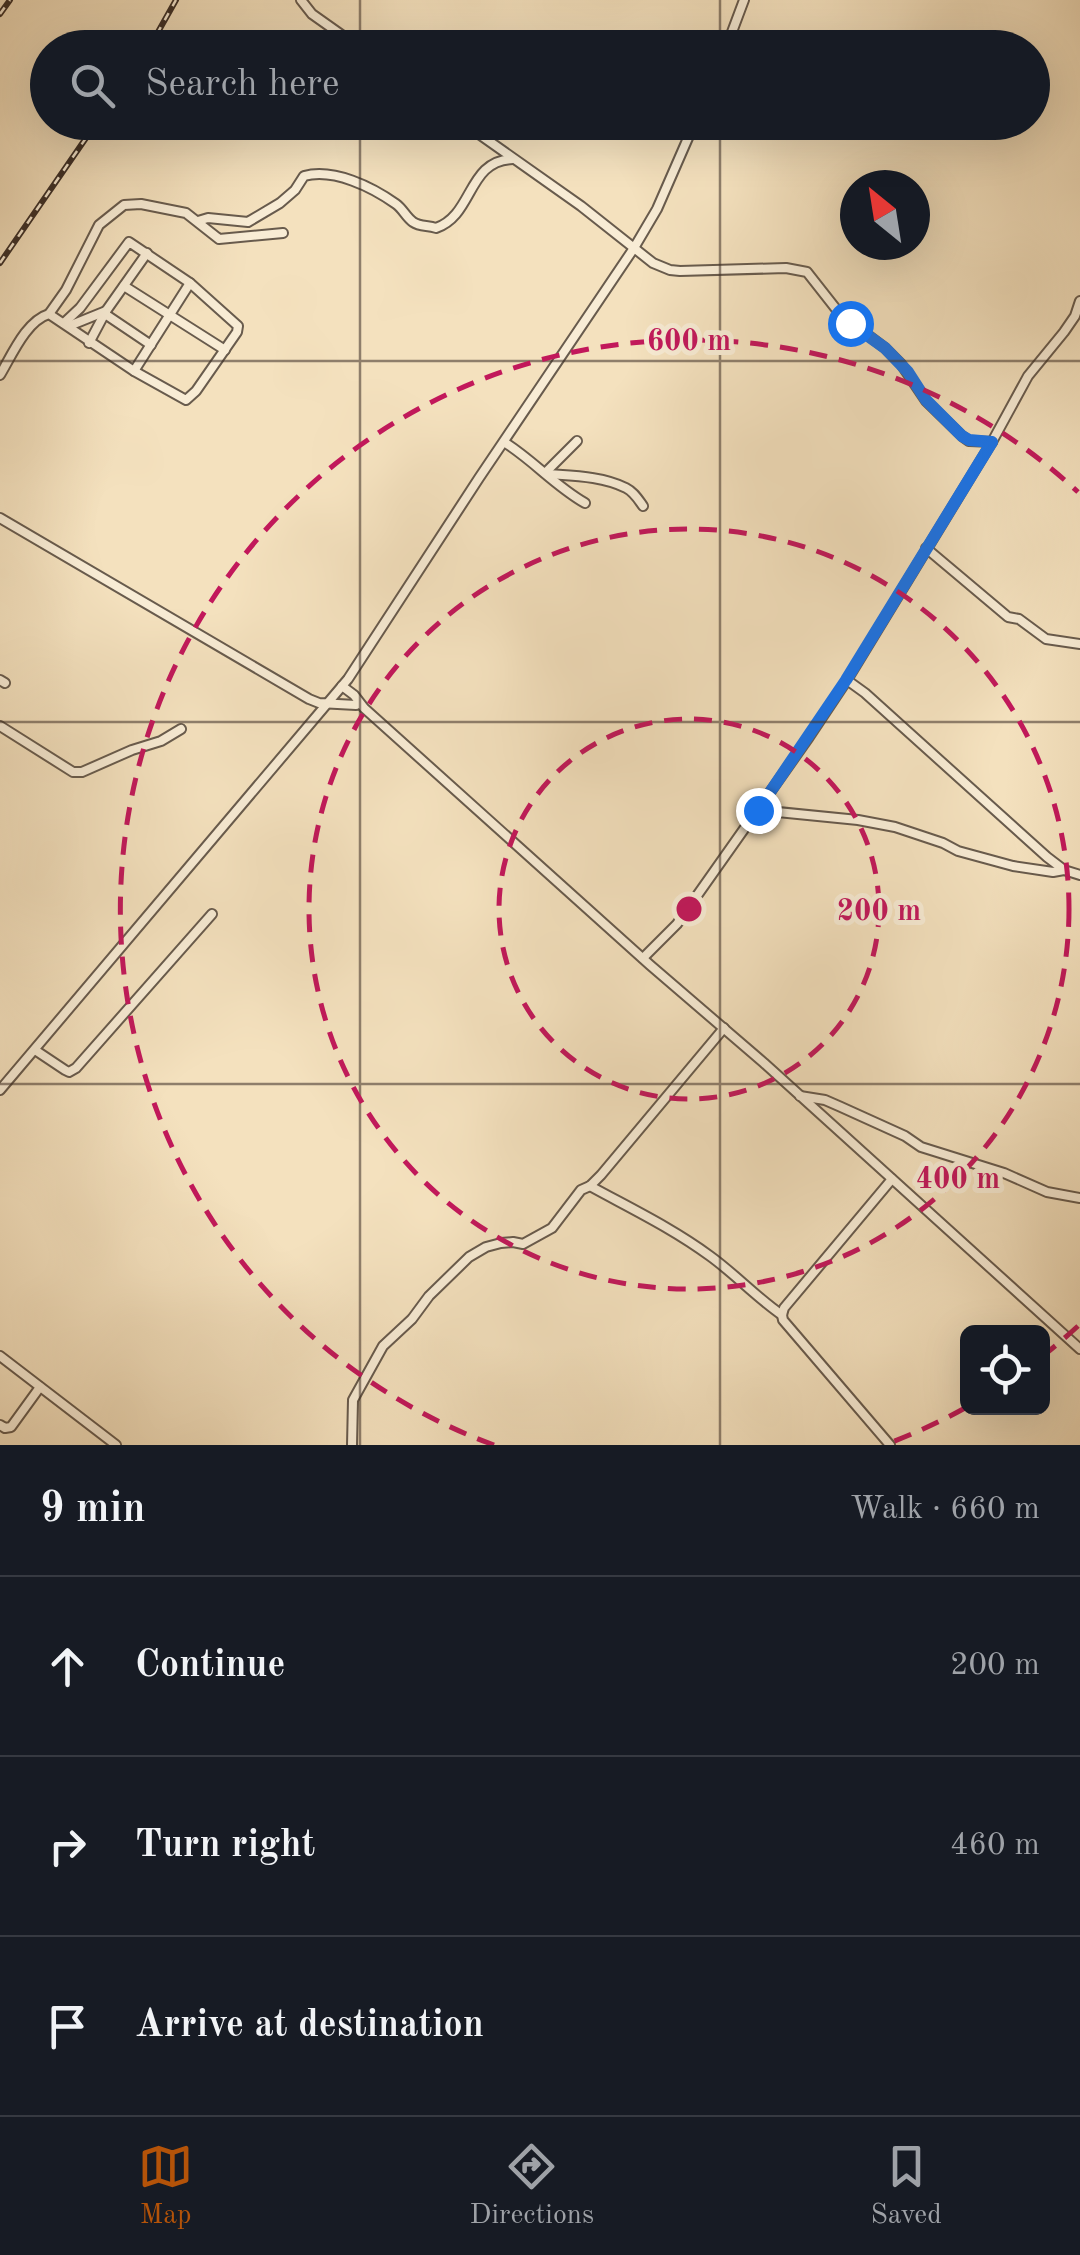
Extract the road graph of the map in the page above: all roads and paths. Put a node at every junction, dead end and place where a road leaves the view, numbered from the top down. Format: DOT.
graph roads {
  1 [pos="301,0"];
  2 [pos="744,0"];
  3 [pos="335,30"];
  4 [pos="733,30"];
  5 [pos="487,140"];
  6 [pos="687,140"];
  7 [pos="514,159"];
  8 [pos="198,221"];
  9 [pos="283,233"];
  10 [pos="634,248"];
  11 [pos="147,253"];
  12 [pos="190,283"];
  13 [pos="124,286"];
  14 [pos="1080,301"];
  15 [pos="106,313"];
  16 [pos="49,314"];
  17 [pos="170,315"];
  18 [pos="66,325"];
  19 [pos="89,343"];
  20 [pos="152,344"];
  21 [pos="225,350"];
  22 [pos="134,371"];
  23 [pos="0,374"];
  24 [pos="504,442"];
  25 [pos="577,442"];
  26 [pos="992,442"];
  27 [pos="546,473"];
  28 [pos="585,504"];
  29 [pos="643,506"];
  30 [pos="0,518"];
  31 [pos="926,548"];
  32 [pos="1080,644"];
  33 [pos="846,680"];
  34 [pos="343,685"];
  35 [pos="358,703"];
  36 [pos="328,704"];
  37 [pos="0,726"];
  38 [pos="181,729"];
  39 [pos="758,810"];
  40 [pos="1064,870"];
  41 [pos="1080,876"];
  42 [pos="212,914"];
  43 [pos="644,958"];
  44 [pos="724,1028"];
  45 [pos="35,1050"];
  46 [pos="0,1090"];
  47 [pos="800,1096"];
  48 [pos="892,1179"];
  49 [pos="590,1186"];
  50 [pos="1080,1198"];
  51 [pos="782,1314"];
  52 [pos="1079,1345"];
  53 [pos="0,1356"];
  54 [pos="40,1387"];
  55 [pos="0,1425"];
  56 [pos="116,1445"];
  57 [pos="352,1445"];
  58 [pos="890,1445"];
  1 -- 3 [label="street"];
  2 -- 4 [label="street"];
  5 -- 7 [label="street"];
  6 -- 10 [label="street"];
  7 -- 8 [label="street"];
  7 -- 10 [label="street"];
  8 -- 9 [label="street"];
  8 -- 16 [label="street"];
  10 -- 24 [label="street"];
  10 -- 26 [label="street"];
  11 -- 12 [label="street"];
  11 -- 13 [label="street"];
  11 -- 18 [label="street"];
  12 -- 17 [label="street"];
  12 -- 21 [label="street"];
  13 -- 15 [label="street"];
  13 -- 17 [label="street"];
  14 -- 26 [label="street"];
  15 -- 18 [label="street"];
  15 -- 19 [label="street"];
  15 -- 20 [label="street"];
  16 -- 18 [label="street"];
  16 -- 23 [label="street"];
  17 -- 20 [label="street"];
  17 -- 21 [label="street"];
  18 -- 19 [label="street"];
  19 -- 22 [label="street"];
  20 -- 22 [label="street"];
  21 -- 22 [label="street"];
  24 -- 27 [label="street"];
  24 -- 34 [label="street"];
  25 -- 27 [label="street"];
  26 -- 31 [label="street"];
  27 -- 28 [label="street"];
  27 -- 29 [label="street"];
  30 -- 36 [label="street"];
  31 -- 32 [label="street"];
  31 -- 33 [label="street"];
  33 -- 39 [label="street"];
  33 -- 40 [label="street"];
  34 -- 35 [label="street"];
  34 -- 35 [label="street"];
  34 -- 36 [label="street"];
  35 -- 36 [label="street"];
  35 -- 43 [label="street"];
  36 -- 45 [label="street"];
  37 -- 38 [label="street"];
  39 -- 40 [label="street"];
  39 -- 43 [label="street"];
  40 -- 41 [label="street"];
  42 -- 45 [label="street"];
  43 -- 44 [label="street"];
  44 -- 47 [label="street"];
  44 -- 49 [label="street"];
  45 -- 46 [label="street"];
  47 -- 48 [label="street"];
  47 -- 50 [label="street"];
  48 -- 51 [label="street"];
  48 -- 52 [label="street"];
  49 -- 51 [label="street"];
  49 -- 57 [label="street"];
  51 -- 58 [label="street"];
  53 -- 54 [label="street"];
  54 -- 55 [label="street"];
  54 -- 56 [label="street"];
}
